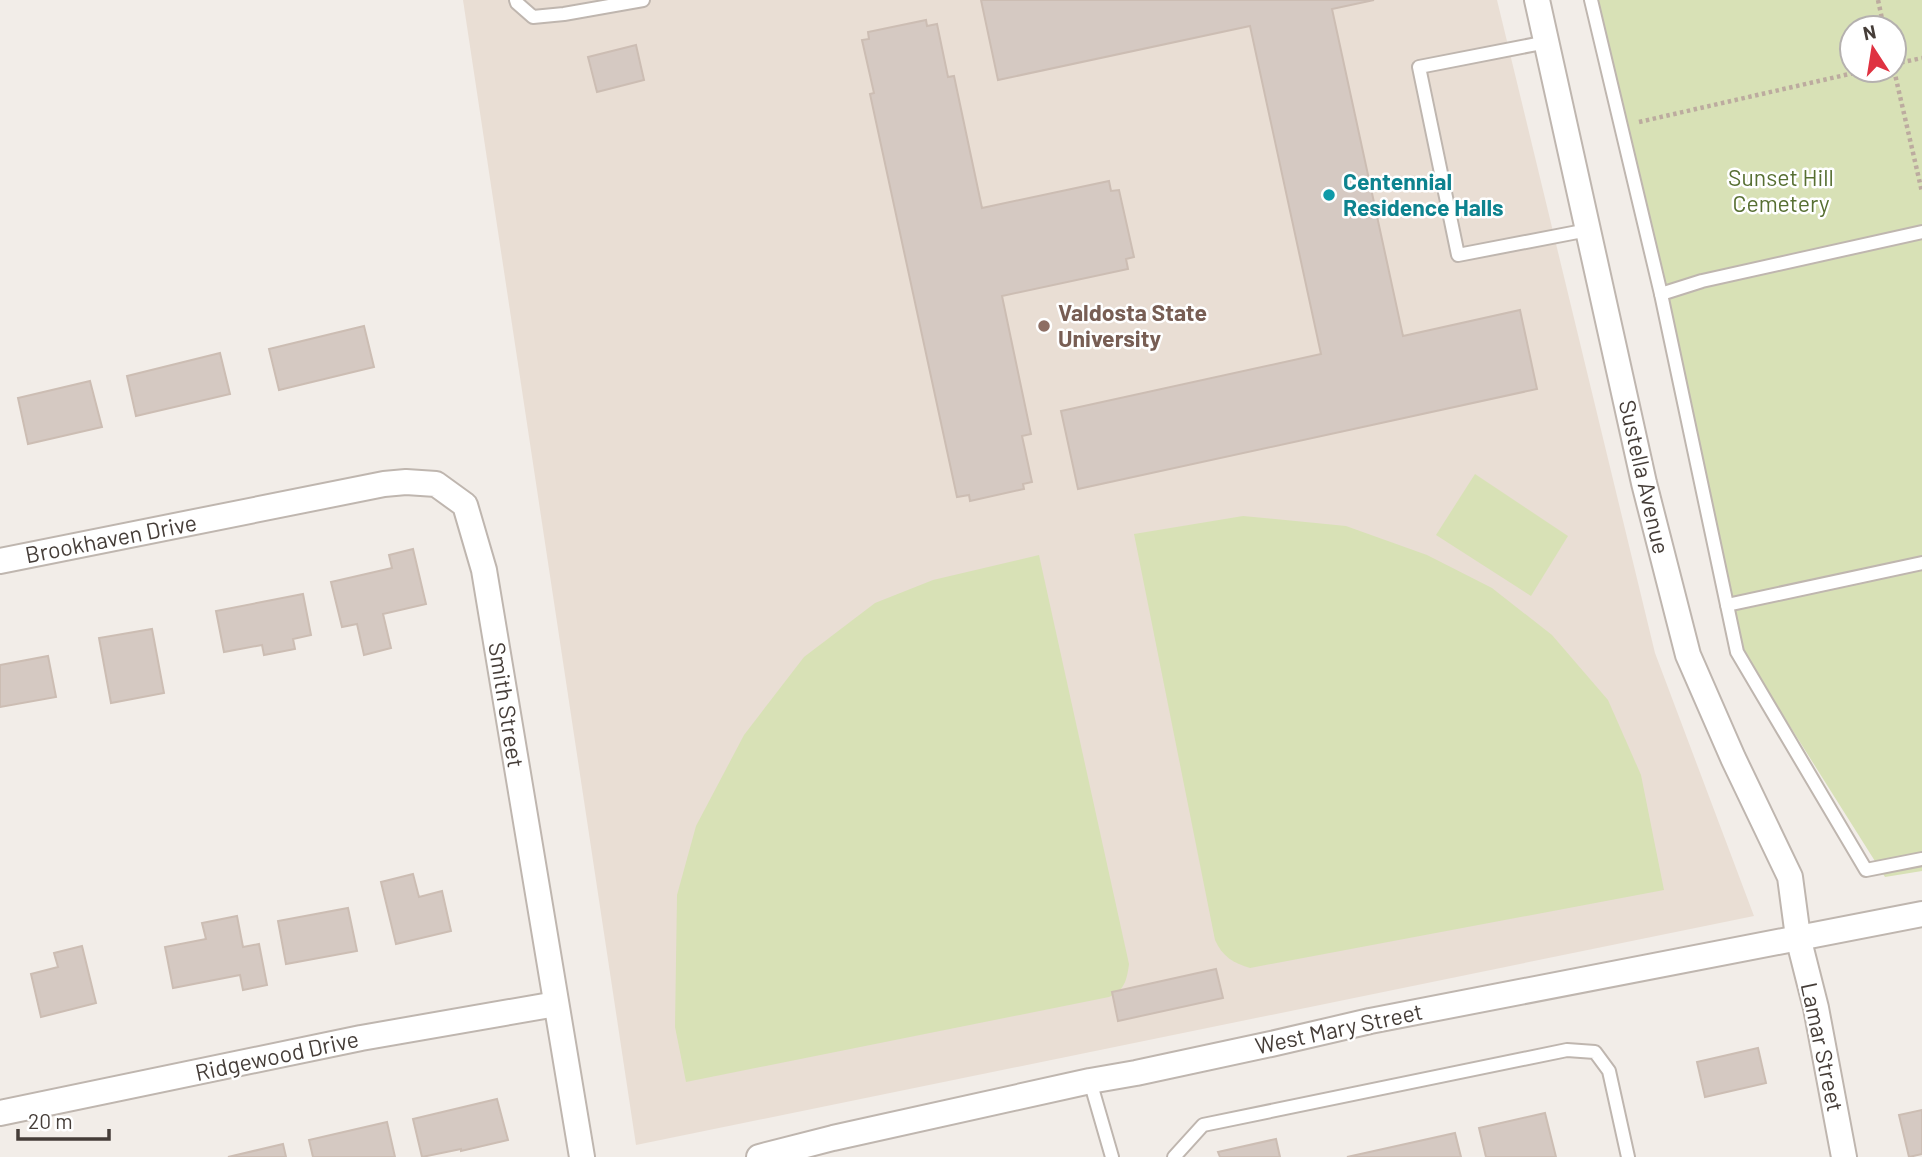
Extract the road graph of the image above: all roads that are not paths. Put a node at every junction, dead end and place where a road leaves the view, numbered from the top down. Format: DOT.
graph roads {
  1 [pos="516,0"];
  2 [pos="643,0"];
  3 [pos="1537,0"];
  4 [pos="1591,0"];
  5 [pos="1547,42"];
  6 [pos="1588,230"];
  7 [pos="1922,232"];
  8 [pos="1661,294"];
  9 [pos="221,517"];
  10 [pos="0,561"];
  11 [pos="1922,563"];
  12 [pos="1727,605"];
  13 [pos="1922,859"];
  14 [pos="1922,914"];
  15 [pos="1798,937"];
  16 [pos="556,1004"];
  17 [pos="1090,1080"];
  18 [pos="0,1113"];
  19 [pos="582,1157"];
  20 [pos="759,1157"];
  21 [pos="1112,1157"];
  22 [pos="1174,1157"];
  23 [pos="1628,1157"];
  24 [pos="1844,1157"];
  1 -- 2 [label="lane"];
  3 -- 5 [label="street, Sustella Avenue"];
  4 -- 8 [label="lane"];
  5 -- 6 [label="street, Sustella Avenue"];
  5 -- 6 [label="lane"];
  6 -- 15 [label="street, Sustella Avenue"];
  7 -- 8 [label="lane"];
  8 -- 12 [label="lane"];
  9 -- 10 [label="street, Brookhaven Drive"];
  9 -- 16 [label="street, Smith Street"];
  11 -- 12 [label="lane"];
  12 -- 13 [label="lane"];
  14 -- 15 [label="street, West Mary Street"];
  15 -- 17 [label="street, West Mary Street"];
  15 -- 24 [label="street, Lamar Street"];
  16 -- 18 [label="street, Ridgewood Drive"];
  16 -- 19 [label="street, Smith Street"];
  17 -- 20 [label="street, West Mary Street"];
  17 -- 21 [label="lane"];
  22 -- 23 [label="lane"];
}
